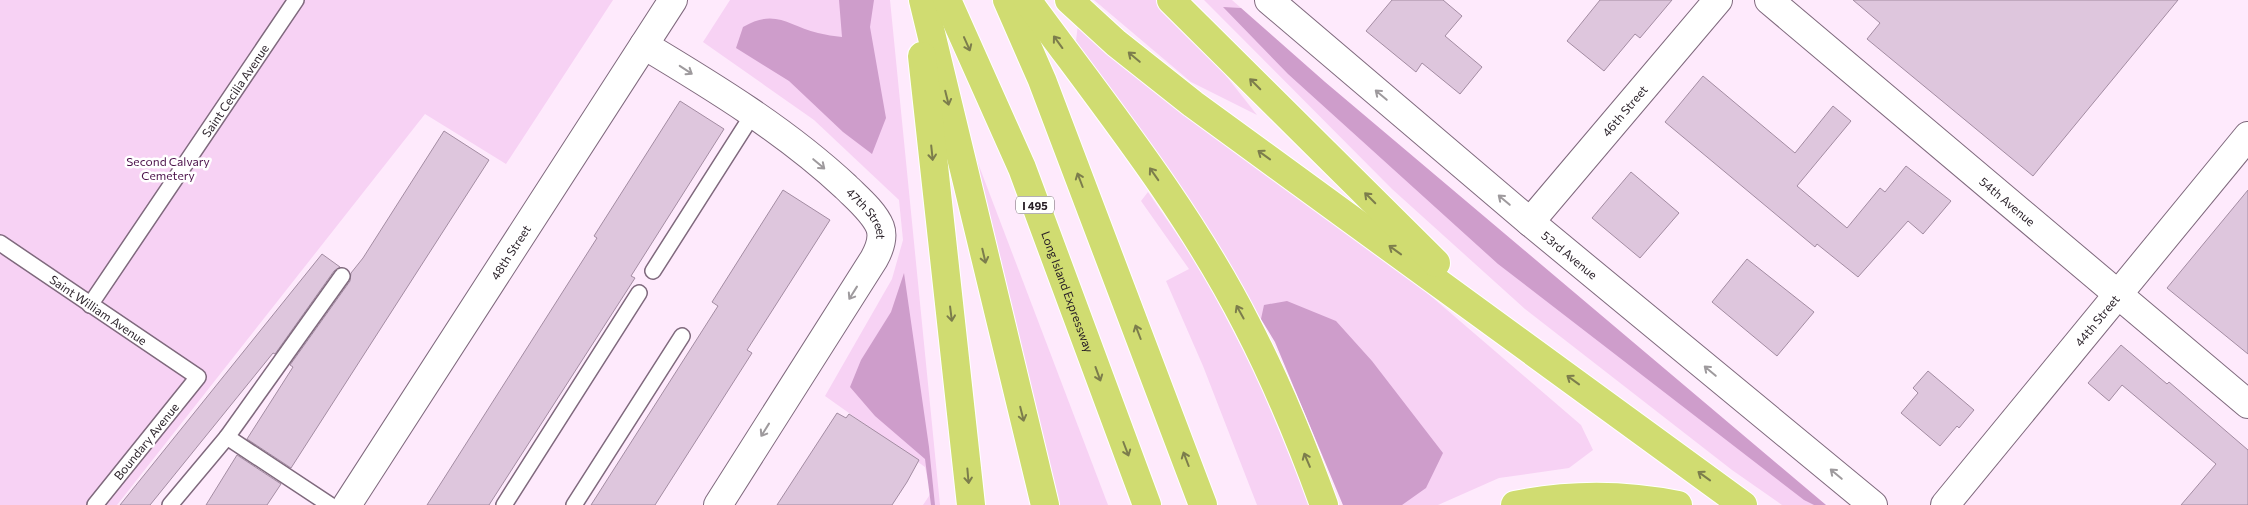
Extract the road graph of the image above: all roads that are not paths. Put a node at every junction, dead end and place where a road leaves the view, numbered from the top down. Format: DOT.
graph roads {
  1 [pos="296,0"];
  2 [pos="673,0"];
  3 [pos="916,0"];
  4 [pos="923,0"];
  5 [pos="947,0"];
  6 [pos="1007,0"];
  7 [pos="1027,0"];
  8 [pos="1069,0"];
  9 [pos="1171,0"];
  10 [pos="1269,0"];
  11 [pos="1718,0"];
  12 [pos="1769,0"];
  13 [pos="644,45"];
  14 [pos="753,114"];
  15 [pos="2248,136"];
  16 [pos="1530,222"];
  17 [pos="0,243"];
  18 [pos="653,271"];
  19 [pos="342,276"];
  20 [pos="640,293"];
  21 [pos="2118,295"];
  22 [pos="90,304"];
  23 [pos="1506,330"];
  24 [pos="682,336"];
  25 [pos="198,377"];
  26 [pos="2248,404"];
  27 [pos="227,437"];
  28 [pos="1143,498"];
  29 [pos="95,505"];
  30 [pos="170,505"];
  31 [pos="330,505"];
  32 [pos="347,505"];
  33 [pos="504,505"];
  34 [pos="574,505"];
  35 [pos="718,505"];
  36 [pos="971,505"];
  37 [pos="1045,505"];
  38 [pos="1203,505"];
  39 [pos="1324,505"];
  40 [pos="1515,505"];
  41 [pos="1678,505"];
  42 [pos="1743,505"];
  43 [pos="1873,505"];
  44 [pos="1945,505"];
  1 -- 22 [label="lane, Saint Cecilia Avenue"];
  2 -- 13 [label="street, 48th Street"];
  3 -- 36 [label="highway, one-way"];
  4 -- 37 [label="highway, one-way"];
  5 -- 28 [label="highway, Long Island Expressway / I 495, one-way"];
  38 -- 6 [label="highway, one-way"];
  39 -- 7 [label="highway, one-way"];
  23 -- 8 [label="highway, one-way"];
  23 -- 9 [label="highway, one-way"];
  16 -- 10 [label="street, 53rd Avenue, one-way"];
  11 -- 16 [label="street, 46th Street"];
  12 -- 21 [label="street, 54th Avenue"];
  13 -- 14 [label="street, 47th Street, one-way"];
  13 -- 32 [label="street, 48th Street"];
  14 -- 18 [label="lane"];
  14 -- 35 [label="street, 47th Street, one-way"];
  15 -- 21 [label="street, 44th Street"];
  43 -- 16 [label="street, 53rd Avenue, one-way"];
  17 -- 22 [label="lane, Saint William Avenue"];
  19 -- 27 [label="lane"];
  20 -- 33 [label="lane"];
  21 -- 26 [label="street, 54th Avenue"];
  21 -- 44 [label="street, 44th Street"];
  22 -- 25 [label="lane, Saint William Avenue"];
  42 -- 23 [label="highway, one-way"];
  24 -- 34 [label="lane"];
  25 -- 29 [label="lane, Boundary Avenue"];
  27 -- 30 [label="lane"];
  27 -- 31 [label="lane"];
  40 -- 41 [label="highway"];
}
